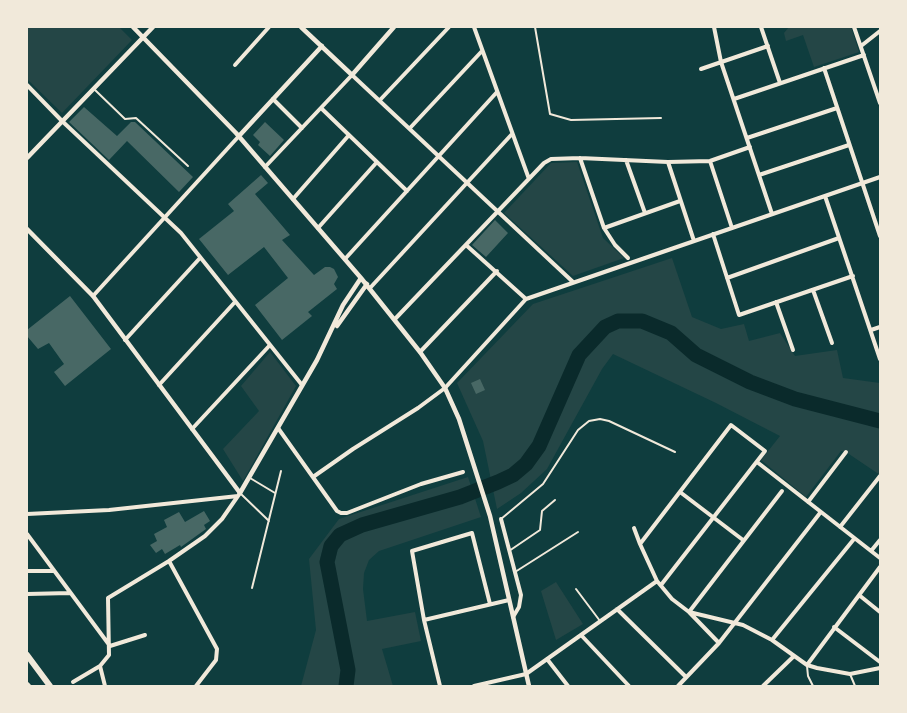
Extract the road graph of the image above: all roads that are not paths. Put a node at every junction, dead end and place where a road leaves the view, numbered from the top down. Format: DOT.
graph roads {
  1 [pos="133,27"];
  2 [pos="153,27"];
  3 [pos="269,27"];
  4 [pos="301,27"];
  5 [pos="394,27"];
  6 [pos="449,27"];
  7 [pos="474,27"];
  8 [pos="535,27"];
  9 [pos="714,27"];
  10 [pos="761,27"];
  11 [pos="854,27"];
  12 [pos="880,31"];
  13 [pos="144,36"];
  14 [pos="322,46"];
  15 [pos="768,46"];
  16 [pos="861,46"];
  17 [pos="482,51"];
  18 [pos="864,55"];
  19 [pos="721,62"];
  20 [pos="235,65"];
  21 [pos="701,69"];
  22 [pos="824,69"];
  23 [pos="352,75"];
  24 [pos="780,83"];
  25 [pos="27,85"];
  26 [pos="94,88"];
  27 [pos="497,92"];
  28 [pos="273,99"];
  29 [pos="734,99"];
  30 [pos="380,100"];
  31 [pos="880,103"];
  32 [pos="321,108"];
  33 [pos="837,108"];
  34 [pos="661,118"];
  35 [pos="62,122"];
  36 [pos="302,128"];
  37 [pos="410,128"];
  38 [pos="512,134"];
  39 [pos="349,135"];
  40 [pos="239,136"];
  41 [pos="747,138"];
  42 [pos="849,145"];
  43 [pos="750,147"];
  44 [pos="439,156"];
  45 [pos="27,158"];
  46 [pos="580,158"];
  47 [pos="626,160"];
  48 [pos="710,161"];
  49 [pos="377,162"];
  50 [pos="668,162"];
  51 [pos="188,166"];
  52 [pos="266,167"];
  53 [pos="759,175"];
  54 [pos="880,177"];
  55 [pos="529,179"];
  56 [pos="862,183"];
  57 [pos="467,184"];
  58 [pos="407,191"];
  59 [pos="825,196"];
  60 [pos="293,199"];
  61 [pos="680,201"];
  62 [pos="497,213"];
  63 [pos="645,213"];
  64 [pos="772,214"];
  65 [pos="164,218"];
  66 [pos="318,228"];
  67 [pos="604,228"];
  68 [pos="732,228"];
  69 [pos="27,229"];
  70 [pos="712,234"];
  71 [pos="880,236"];
  72 [pos="839,238"];
  73 [pos="694,241"];
  74 [pos="466,244"];
  75 [pos="200,258"];
  76 [pos="628,258"];
  77 [pos="345,259"];
  78 [pos="497,271"];
  79 [pos="852,276"];
  80 [pos="361,278"];
  81 [pos="727,278"];
  82 [pos="573,282"];
  83 [pos="368,286"];
  84 [pos="813,289"];
  85 [pos="93,296"];
  86 [pos="526,299"];
  87 [pos="236,302"];
  88 [pos="776,302"];
  89 [pos="395,320"];
  90 [pos="880,327"];
  91 [pos="871,330"];
  92 [pos="330,336"];
  93 [pos="125,340"];
  94 [pos="832,343"];
  95 [pos="270,345"];
  96 [pos="793,350"];
  97 [pos="420,352"];
  98 [pos="880,359"];
  99 [pos="159,385"];
  100 [pos="302,385"];
  101 [pos="445,388"];
  102 [pos="278,428"];
  103 [pos="192,429"];
  104 [pos="675,452"];
  105 [pos="846,452"];
  106 [pos="757,462"];
  107 [pos="281,471"];
  108 [pos="463,472"];
  109 [pos="880,476"];
  110 [pos="313,477"];
  111 [pos="250,478"];
  112 [pos="782,491"];
  113 [pos="680,492"];
  114 [pos="275,493"];
  115 [pos="239,495"];
  116 [pos="555,500"];
  117 [pos="808,502"];
  118 [pos="820,513"];
  119 [pos="27,514"];
  120 [pos="713,517"];
  121 [pos="501,519"];
  122 [pos="268,521"];
  123 [pos="634,528"];
  124 [pos="840,528"];
  125 [pos="578,532"];
  126 [pos="27,534"];
  127 [pos="854,538"];
  128 [pos="743,540"];
  129 [pos="880,540"];
  130 [pos="640,544"];
  131 [pos="510,551"];
  132 [pos="871,551"];
  133 [pos="880,558"];
  134 [pos="169,561"];
  135 [pos="880,567"];
  136 [pos="53,571"];
  137 [pos="27,572"];
  138 [pos="515,572"];
  139 [pos="657,580"];
  140 [pos="660,585"];
  141 [pos="252,588"];
  142 [pos="576,589"];
  143 [pos="70,593"];
  144 [pos="27,594"];
  145 [pos="859,595"];
  146 [pos="509,600"];
  147 [pos="490,604"];
  148 [pos="617,609"];
  149 [pos="689,612"];
  150 [pos="880,612"];
  151 [pos="513,618"];
  152 [pos="424,620"];
  153 [pos="600,621"];
  154 [pos="735,622"];
  155 [pos="834,627"];
  156 [pos="145,635"];
  157 [pos="580,635"];
  158 [pos="772,640"];
  159 [pos="719,643"];
  160 [pos="110,648"];
  161 [pos="27,655"];
  162 [pos="795,656"];
  163 [pos="547,659"];
  164 [pos="880,662"];
  165 [pos="807,664"];
  166 [pos="100,666"];
  167 [pos="880,668"];
  168 [pos="526,674"];
  169 [pos="850,674"];
  170 [pos="686,677"];
  171 [pos="73,682"];
  172 [pos="50,686"];
  173 [pos="105,686"];
  174 [pos="196,686"];
  175 [pos="440,686"];
  176 [pos="474,686"];
  177 [pos="529,686"];
  178 [pos="568,686"];
  179 [pos="629,686"];
  180 [pos="678,686"];
  181 [pos="763,686"];
  182 [pos="813,686"];
  183 [pos="855,686"];
  1 -- 13 [label="street"];
  2 -- 13 [label="street"];
  3 -- 20 [label="street"];
  4 -- 14 [label="street"];
  5 -- 23 [label="street"];
  6 -- 30 [label="street"];
  7 -- 17 [label="street"];
  8 -- 34 [label="lane"];
  9 -- 19 [label="street"];
  10 -- 15 [label="street"];
  11 -- 16 [label="street"];
  12 -- 16 [label="street"];
  13 -- 26 [label="street"];
  13 -- 40 [label="street"];
  14 -- 23 [label="street"];
  14 -- 28 [label="street"];
  15 -- 19 [label="street"];
  15 -- 24 [label="street"];
  16 -- 18 [label="street"];
  17 -- 27 [label="street"];
  17 -- 37 [label="street"];
  18 -- 22 [label="street"];
  18 -- 31 [label="street"];
  19 -- 21 [label="street"];
  19 -- 29 [label="street"];
  22 -- 24 [label="street"];
  22 -- 33 [label="street"];
  23 -- 30 [label="street"];
  23 -- 32 [label="street"];
  24 -- 29 [label="street"];
  25 -- 35 [label="street"];
  26 -- 35 [label="street"];
  26 -- 51 [label="lane"];
  27 -- 38 [label="street"];
  27 -- 44 [label="street"];
  28 -- 36 [label="street"];
  28 -- 40 [label="street"];
  29 -- 41 [label="street"];
  30 -- 37 [label="street"];
  32 -- 36 [label="street"];
  32 -- 39 [label="street"];
  33 -- 41 [label="street"];
  33 -- 42 [label="street"];
  35 -- 45 [label="street"];
  35 -- 65 [label="street"];
  36 -- 52 [label="street"];
  37 -- 44 [label="street"];
  38 -- 55 [label="street"];
  38 -- 57 [label="street"];
  39 -- 49 [label="street"];
  39 -- 60 [label="street"];
  40 -- 52 [label="street"];
  40 -- 65 [label="street"];
  41 -- 43 [label="street"];
  42 -- 53 [label="street"];
  42 -- 56 [label="street"];
  43 -- 48 [label="street"];
  43 -- 53 [label="street"];
  44 -- 57 [label="street"];
  44 -- 58 [label="street"];
  46 -- 47 [label="street"];
  46 -- 55 [label="street"];
  46 -- 67 [label="street"];
  47 -- 50 [label="street"];
  47 -- 63 [label="street"];
  48 -- 50 [label="street"];
  48 -- 68 [label="street"];
  49 -- 58 [label="street"];
  49 -- 66 [label="street"];
  50 -- 61 [label="street"];
  52 -- 60 [label="street"];
  53 -- 64 [label="street"];
  54 -- 56 [label="street"];
  55 -- 62 [label="street"];
  56 -- 59 [label="street"];
  56 -- 71 [label="street"];
  57 -- 62 [label="street"];
  57 -- 83 [label="street"];
  58 -- 77 [label="street"];
  59 -- 64 [label="street"];
  59 -- 72 [label="street"];
  60 -- 66 [label="street"];
  61 -- 63 [label="street"];
  61 -- 73 [label="street"];
  62 -- 74 [label="street"];
  62 -- 82 [label="street"];
  63 -- 67 [label="street"];
  64 -- 68 [label="street"];
  65 -- 75 [label="street"];
  65 -- 85 [label="street"];
  66 -- 77 [label="street"];
  67 -- 76 [label="street"];
  68 -- 70 [label="street"];
  69 -- 85 [label="street"];
  70 -- 73 [label="street"];
  70 -- 81 [label="street"];
  72 -- 79 [label="street"];
  72 -- 81 [label="street"];
  73 -- 82 [label="street"];
  74 -- 78 [label="street"];
  74 -- 89 [label="street"];
  75 -- 87 [label="street"];
  75 -- 93 [label="street"];
  77 -- 80 [label="street"];
  78 -- 86 [label="street"];
  78 -- 97 [label="street"];
  79 -- 84 [label="street"];
  79 -- 91 [label="street"];
  80 -- 83 [label="street"];
  80 -- 92 [label="street"];
  81 -- 88 [label="street"];
  82 -- 86 [label="street"];
  83 -- 89 [label="street"];
  83 -- 92 [label="street"];
  84 -- 88 [label="street"];
  84 -- 94 [label="street"];
  85 -- 93 [label="street"];
  86 -- 101 [label="street"];
  87 -- 95 [label="street"];
  87 -- 99 [label="street"];
  88 -- 96 [label="street"];
  89 -- 97 [label="street"];
  90 -- 91 [label="street"];
  91 -- 98 [label="street"];
  92 -- 100 [label="street"];
  93 -- 99 [label="street"];
  95 -- 100 [label="street"];
  95 -- 103 [label="street"];
  97 -- 101 [label="street"];
  99 -- 103 [label="street"];
  100 -- 102 [label="street"];
  101 -- 110 [label="street"];
  101 -- 146 [label="street"];
  102 -- 110 [label="street"];
  102 -- 111 [label="street"];
  103 -- 115 [label="street"];
  104 -- 121 [label="lane"];
  105 -- 117 [label="street"];
  106 -- 113 [label="street"];
  106 -- 117 [label="street"];
  106 -- 120 [label="street"];
  107 -- 114 [label="lane"];
  108 -- 110 [label="street"];
  109 -- 124 [label="street"];
  111 -- 114 [label="lane"];
  111 -- 115 [label="street"];
  112 -- 128 [label="street"];
  113 -- 120 [label="street"];
  113 -- 130 [label="street"];
  114 -- 122 [label="lane"];
  115 -- 119 [label="street"];
  115 -- 122 [label="lane"];
  115 -- 134 [label="street"];
  116 -- 131 [label="lane"];
  117 -- 118 [label="street"];
  118 -- 124 [label="street"];
  118 -- 154 [label="street"];
  120 -- 128 [label="street"];
  120 -- 140 [label="street"];
  121 -- 131 [label="street"];
  122 -- 141 [label="lane"];
  123 -- 130 [label="street"];
  124 -- 127 [label="street"];
  125 -- 138 [label="lane"];
  126 -- 136 [label="street"];
  127 -- 132 [label="street"];
  127 -- 158 [label="street"];
  128 -- 149 [label="street"];
  129 -- 132 [label="street"];
  130 -- 139 [label="street"];
  131 -- 138 [label="street"];
  132 -- 133 [label="street"];
  134 -- 160 [label="street"];
  134 -- 174 [label="street"];
  135 -- 145 [label="street"];
  136 -- 137 [label="street"];
  136 -- 143 [label="street"];
  138 -- 151 [label="street"];
  139 -- 140 [label="street"];
  139 -- 148 [label="street"];
  140 -- 149 [label="street"];
  142 -- 153 [label="lane"];
  143 -- 144 [label="street"];
  143 -- 160 [label="street"];
  145 -- 150 [label="street"];
  145 -- 155 [label="street"];
  146 -- 147 [label="street"];
  146 -- 151 [label="street"];
  147 -- 152 [label="street"];
  147 -- 152 [label="street"];
  148 -- 153 [label="street"];
  148 -- 170 [label="street"];
  149 -- 154 [label="street"];
  149 -- 159 [label="street"];
  151 -- 168 [label="street"];
  152 -- 175 [label="street"];
  153 -- 157 [label="street"];
  154 -- 158 [label="street"];
  154 -- 159 [label="street"];
  155 -- 164 [label="street"];
  155 -- 165 [label="street"];
  156 -- 160 [label="street"];
  157 -- 163 [label="street"];
  157 -- 179 [label="street"];
  158 -- 162 [label="street"];
  159 -- 170 [label="street"];
  160 -- 166 [label="street"];
  161 -- 172 [label="main road"];
  162 -- 165 [label="street"];
  162 -- 181 [label="street"];
  163 -- 168 [label="street"];
  163 -- 178 [label="street"];
  165 -- 169 [label="street"];
  165 -- 182 [label="lane"];
  166 -- 171 [label="street"];
  166 -- 173 [label="street"];
  167 -- 169 [label="street"];
  168 -- 176 [label="street"];
  168 -- 177 [label="street"];
  169 -- 183 [label="lane"];
  170 -- 180 [label="street"];
}
